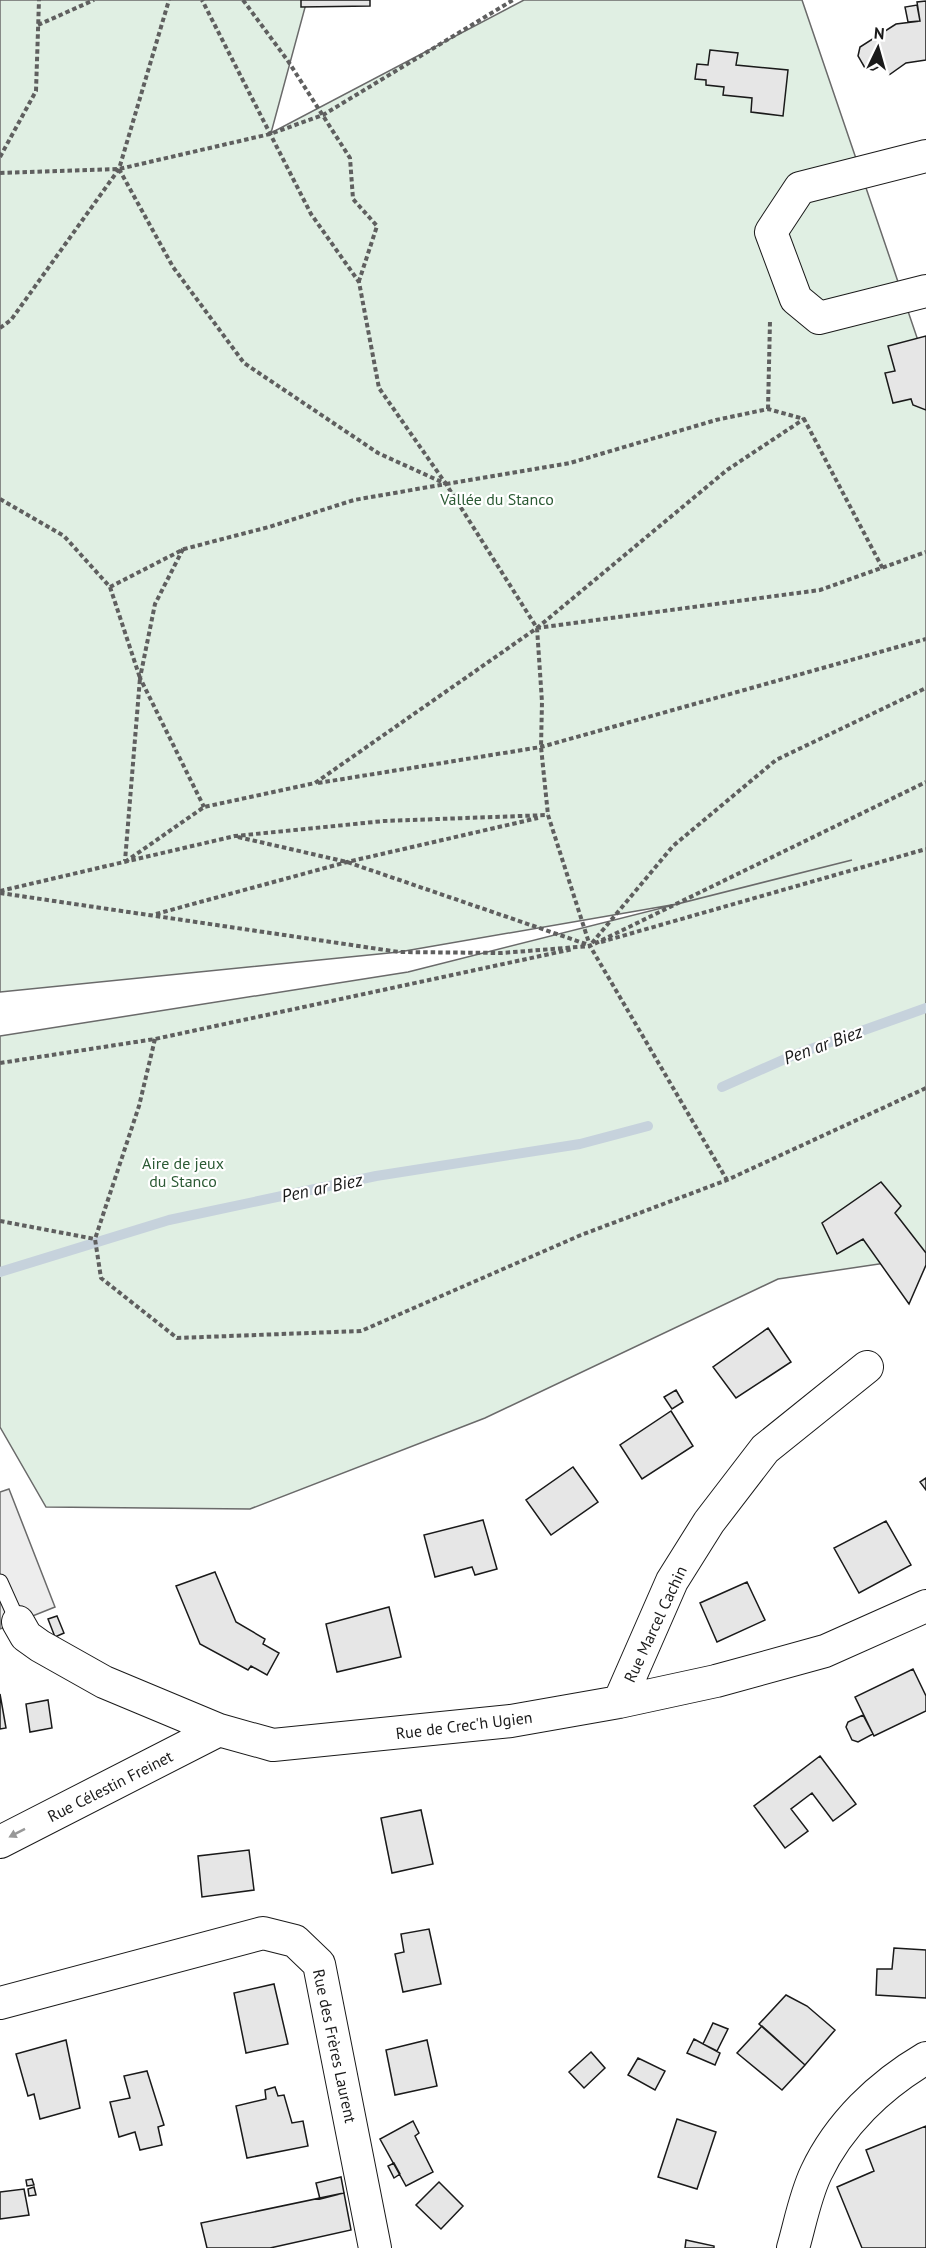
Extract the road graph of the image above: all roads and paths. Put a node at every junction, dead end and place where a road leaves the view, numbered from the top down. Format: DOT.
graph roads {
  1 [pos="39,0"];
  2 [pos="94,0"];
  3 [pos="169,0"];
  4 [pos="202,0"];
  5 [pos="243,0"];
  6 [pos="513,0"];
  7 [pos="38,25"];
  8 [pos="323,115"];
  9 [pos="270,134"];
  10 [pos="926,156"];
  11 [pos="0,157"];
  12 [pos="119,169"];
  13 [pos="0,173"];
  14 [pos="359,282"];
  15 [pos="926,291"];
  16 [pos="769,322"];
  17 [pos="0,328"];
  18 [pos="768,409"];
  19 [pos="804,419"];
  20 [pos="446,484"];
  21 [pos="0,499"];
  22 [pos="184,549"];
  23 [pos="926,552"];
  24 [pos="883,569"];
  25 [pos="110,587"];
  26 [pos="537,628"];
  27 [pos="926,639"];
  28 [pos="140,678"];
  29 [pos="926,688"];
  30 [pos="542,747"];
  31 [pos="926,782"];
  32 [pos="315,783"];
  33 [pos="204,807"];
  34 [pos="548,815"];
  35 [pos="235,836"];
  36 [pos="926,849"];
  37 [pos="124,862"];
  38 [pos="347,862"];
  39 [pos="0,892"];
  40 [pos="153,915"];
  41 [pos="590,946"];
  42 [pos="154,1039"];
  43 [pos="0,1063"];
  44 [pos="926,1088"];
  45 [pos="727,1180"];
  46 [pos="0,1221"];
  47 [pos="95,1239"];
  48 [pos="867,1367"];
  49 [pos="0,1582"];
  50 [pos="926,1606"];
  51 [pos="18,1622"];
  52 [pos="619,1702"];
  53 [pos="219,1730"];
  54 [pos="0,1842"];
  55 [pos="0,2003"];
  56 [pos="926,2058"];
  57 [pos="375,2248"];
  58 [pos="793,2248"];
  1 -- 7 [label="path"];
  2 -- 7 [label="path"];
  3 -- 12 [label="path"];
  4 -- 9 [label="path"];
  5 -- 8 [label="path"];
  6 -- 8 [label="path"];
  7 -- 11 [label="path"];
  8 -- 9 [label="path"];
  8 -- 14 [label="path"];
  9 -- 12 [label="path"];
  9 -- 14 [label="path"];
  10 -- 15 [label="street"];
  12 -- 13 [label="path"];
  12 -- 17 [label="path"];
  12 -- 20 [label="path"];
  14 -- 20 [label="path"];
  16 -- 18 [label="path"];
  18 -- 19 [label="path"];
  18 -- 20 [label="path"];
  19 -- 24 [label="path"];
  19 -- 26 [label="path"];
  20 -- 22 [label="path"];
  20 -- 26 [label="path"];
  21 -- 25 [label="path"];
  22 -- 25 [label="path"];
  22 -- 28 [label="path"];
  23 -- 24 [label="path"];
  24 -- 26 [label="path"];
  25 -- 28 [label="path"];
  26 -- 30 [label="path"];
  26 -- 32 [label="path"];
  27 -- 30 [label="path"];
  28 -- 33 [label="path"];
  28 -- 37 [label="path"];
  29 -- 41 [label="path"];
  30 -- 32 [label="path"];
  30 -- 34 [label="path"];
  31 -- 41 [label="path"];
  32 -- 33 [label="path"];
  33 -- 37 [label="path"];
  34 -- 35 [label="path"];
  34 -- 38 [label="path"];
  34 -- 41 [label="path"];
  35 -- 37 [label="path"];
  35 -- 38 [label="path"];
  36 -- 41 [label="path"];
  37 -- 39 [label="path"];
  38 -- 40 [label="path"];
  38 -- 41 [label="path"];
  39 -- 40 [label="path"];
  40 -- 41 [label="path"];
  41 -- 42 [label="path"];
  41 -- 45 [label="path"];
  42 -- 43 [label="path"];
  42 -- 47 [label="path"];
  44 -- 45 [label="path"];
  45 -- 47 [label="path"];
  46 -- 47 [label="path"];
  48 -- 52 [label="street, Rue Marcel Cachin"];
  49 -- 51 [label="lane"];
  50 -- 52 [label="street, Rue de Crec'h Ugien"];
  51 -- 53 [label="street, Rue de Crec'h Ugien"];
  52 -- 53 [label="street, Rue de Crec'h Ugien"];
  53 -- 54 [label="street, Rue Célestin Freinet, one-way"];
  55 -- 57 [label="street, Rue des Frères Laurent"];
  56 -- 58 [label="street"];
}
